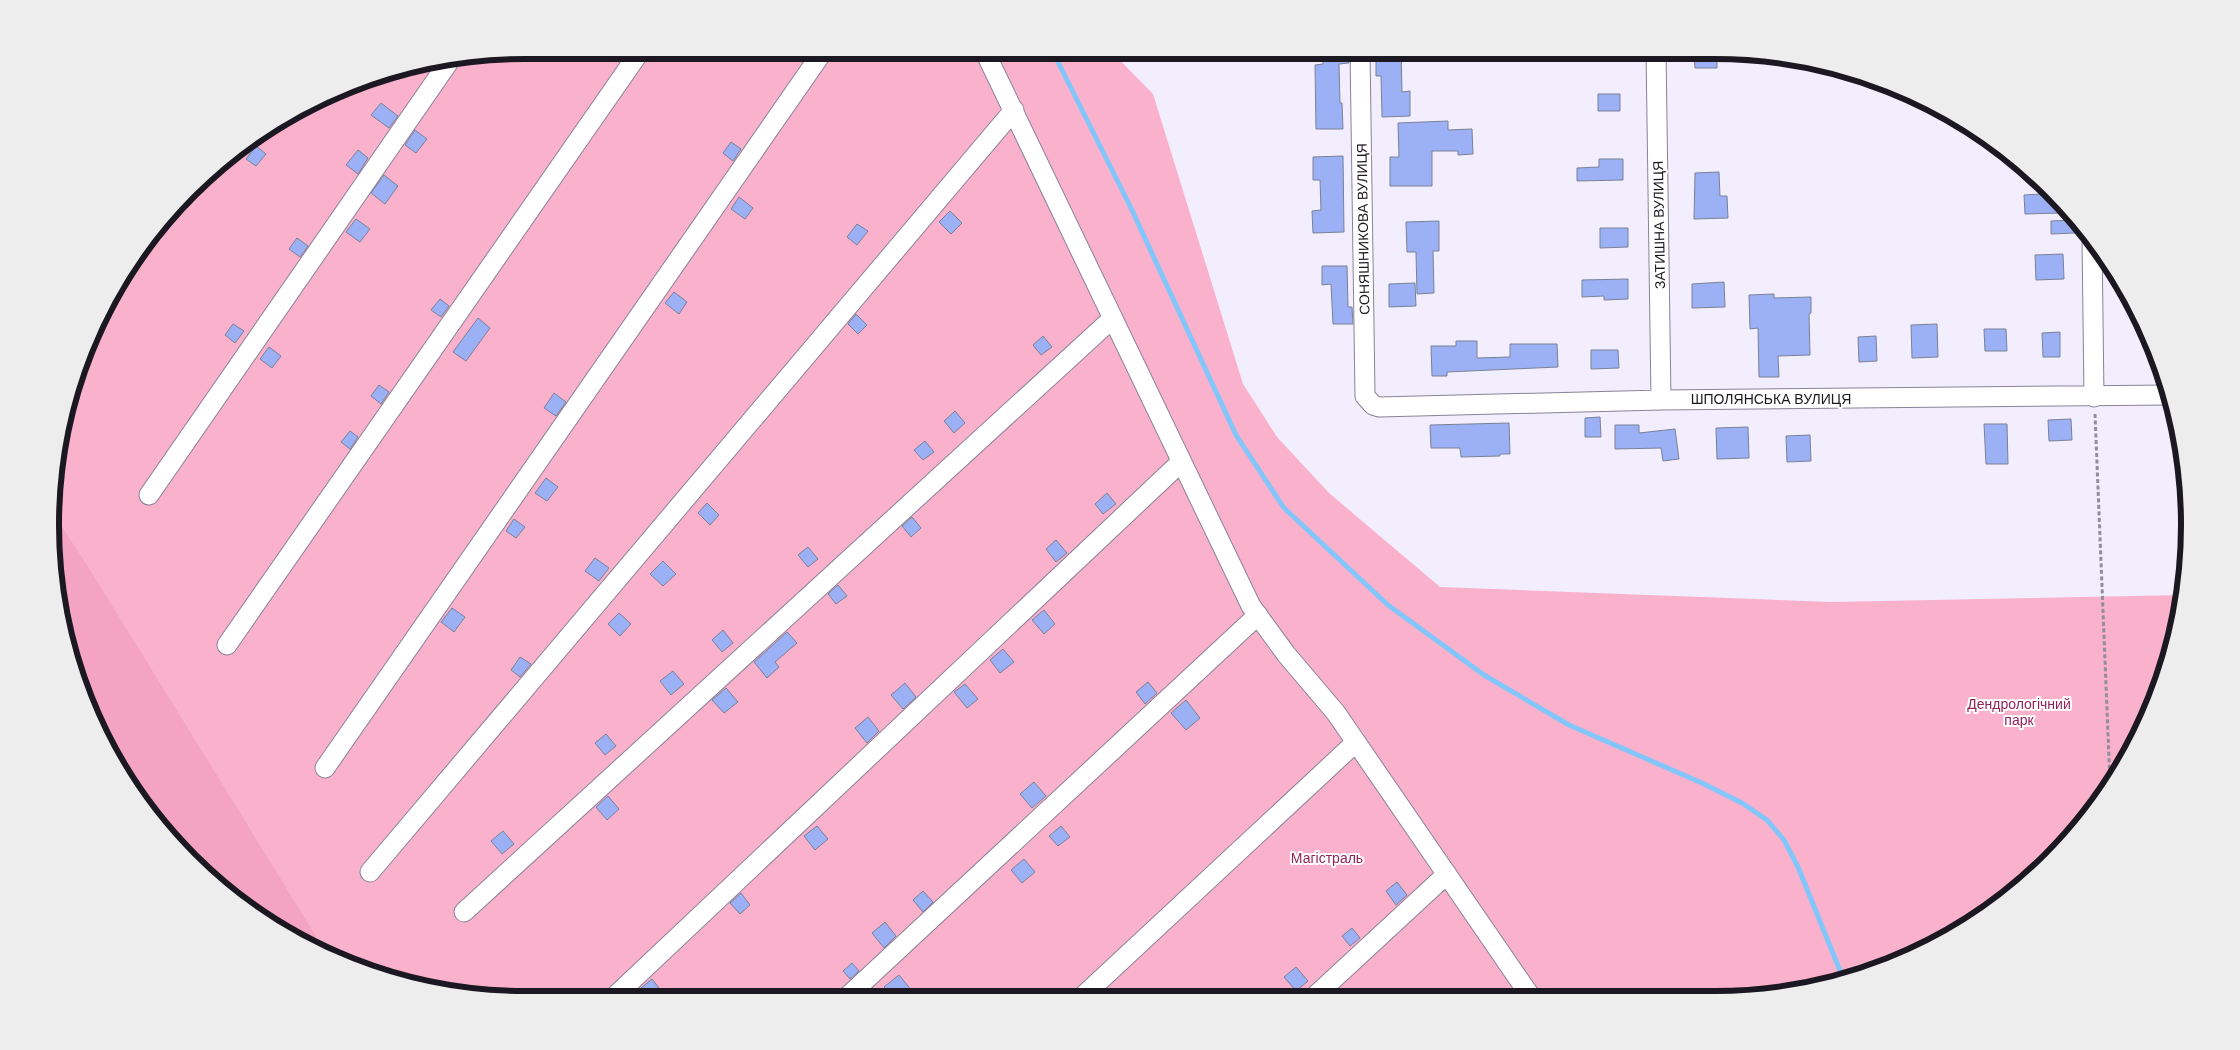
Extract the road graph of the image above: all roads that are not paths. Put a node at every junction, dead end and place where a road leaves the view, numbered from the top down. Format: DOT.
graph roads {
  1 [pos="634,59"];
  2 [pos="818,59"];
  3 [pos="988,59"];
  4 [pos="1360,59"];
  5 [pos="1656,59"];
  6 [pos="446,66"];
  7 [pos="1014,110"];
  8 [pos="2092,251"];
  9 [pos="1113,318"];
  10 [pos="2163,395"];
  11 [pos="2094,397"];
  12 [pos="1661,400"];
  13 [pos="1373,405"];
  14 [pos="1180,462"];
  15 [pos="149,495"];
  16 [pos="1258,615"];
  17 [pos="227,645"];
  18 [pos="1355,743"];
  19 [pos="325,768"];
  20 [pos="370,872"];
  21 [pos="1447,874"];
  22 [pos="464,912"];
  23 [pos="621,991"];
  24 [pos="854,991"];
  25 [pos="1089,991"];
  26 [pos="1320,991"];
  27 [pos="1528,991"];
  1 -- 17 [label="street"];
  2 -- 19 [label="street"];
  3 -- 7 [label="street"];
  4 -- 13 [label="street, СОНЯШНИКОВА ВУЛИЦЯ"];
  5 -- 12 [label="street, ЗАТИШНА ВУЛИЦЯ"];
  6 -- 15 [label="street"];
  7 -- 9 [label="street"];
  7 -- 20 [label="street"];
  8 -- 11 [label="street"];
  9 -- 14 [label="street"];
  9 -- 22 [label="street"];
  10 -- 11 [label="street, ШПОЛЯНСЬКА ВУЛИЦЯ"];
  11 -- 12 [label="street, ШПОЛЯНСЬКА ВУЛИЦЯ"];
  12 -- 13 [label="street, ШПОЛЯНСЬКА ВУЛИЦЯ"];
  14 -- 16 [label="street"];
  14 -- 23 [label="street"];
  16 -- 18 [label="street"];
  16 -- 24 [label="street"];
  18 -- 21 [label="street"];
  18 -- 25 [label="street"];
  21 -- 26 [label="street"];
  21 -- 27 [label="street"];
}
